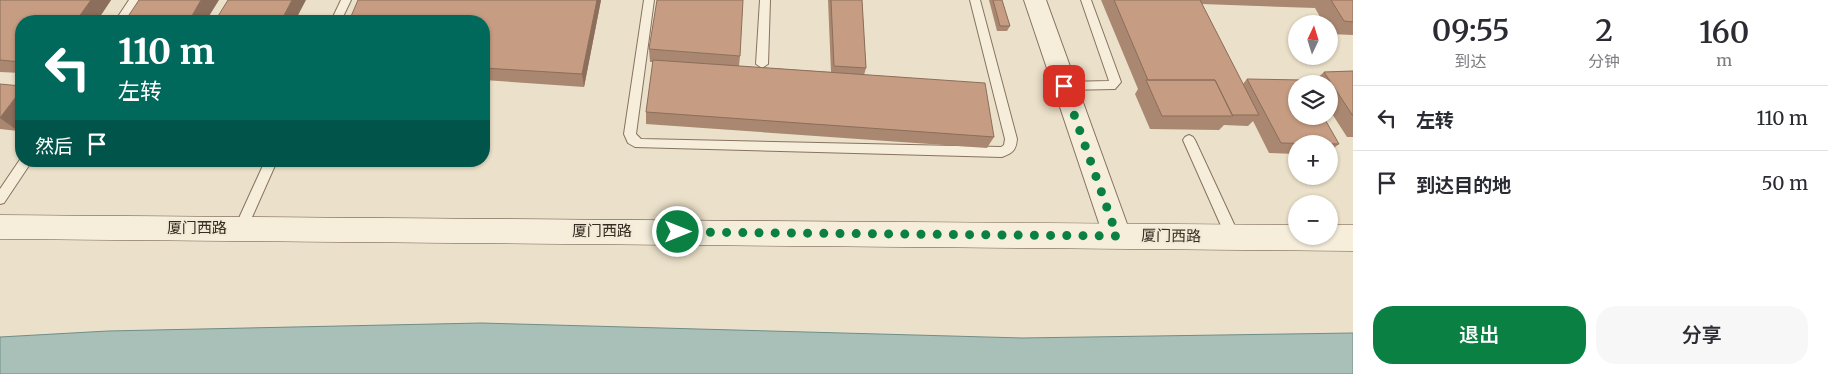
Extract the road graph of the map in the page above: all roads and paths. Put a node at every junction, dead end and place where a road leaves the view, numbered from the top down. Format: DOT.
graph roads {
  1 [pos="135,0"];
  2 [pos="346,0"];
  3 [pos="649,0"];
  4 [pos="765,0"];
  5 [pos="975,0"];
  6 [pos="1035,0"];
  7 [pos="1086,0"];
  8 [pos="124,15"];
  9 [pos="339,15"];
  10 [pos="762,64"];
  11 [pos="1064,86"];
  12 [pos="1189,140"];
  13 [pos="22,167"];
  14 [pos="268,167"];
  15 [pos="0,199"];
  16 [pos="0,227"];
  17 [pos="240,229"];
  18 [pos="1117,236"];
  19 [pos="1233,237"];
  20 [pos="1353,238"];
  1 -- 8 [label="lane"];
  2 -- 9 [label="lane"];
  3 -- 5 [label="lane"];
  4 -- 10 [label="lane"];
  6 -- 11 [label="street"];
  7 -- 11 [label="lane"];
  11 -- 18 [label="street"];
  12 -- 19 [label="lane"];
  13 -- 15 [label="lane"];
  14 -- 17 [label="lane"];
  16 -- 17 [label="street, 厦门西路"];
  17 -- 18 [label="street, 厦门西路"];
  18 -- 19 [label="street, 厦门西路"];
  19 -- 20 [label="street, 厦门西路"];
}
